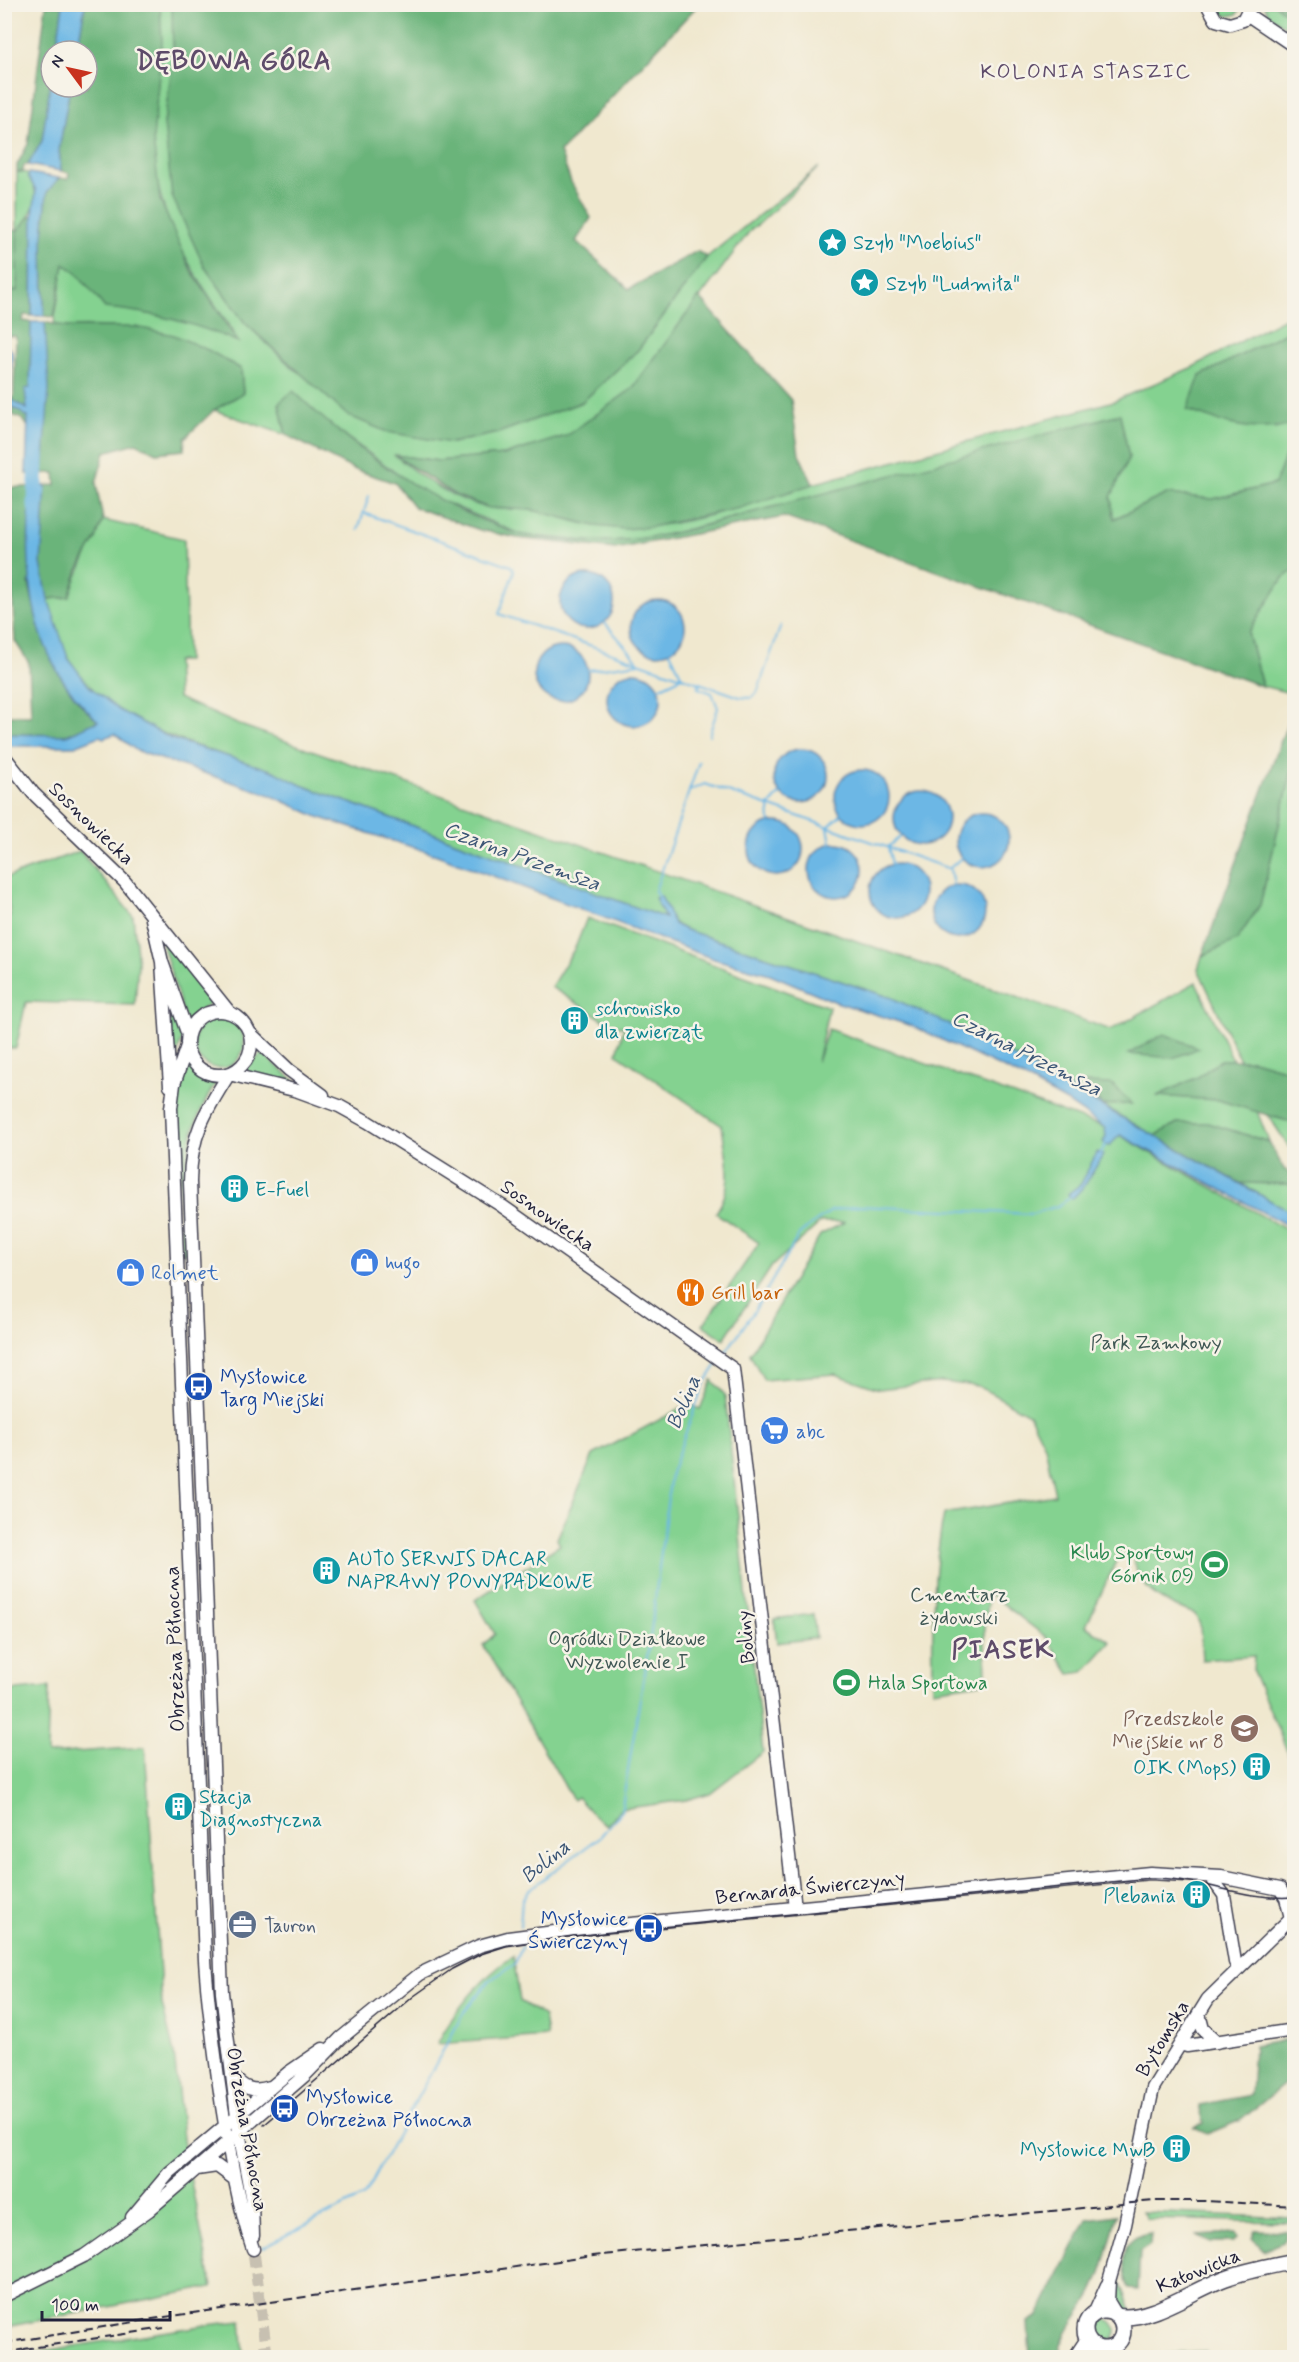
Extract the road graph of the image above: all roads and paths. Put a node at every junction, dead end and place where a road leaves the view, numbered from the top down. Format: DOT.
graph roads {
  1 [pos="1207,4"];
  2 [pos="1250,10"];
  3 [pos="1294,46"];
  4 [pos="5,757"];
  5 [pos="152,915"];
  6 [pos="162,962"];
  7 [pos="230,1013"];
  8 [pos="250,1033"];
  9 [pos="187,1040"];
  10 [pos="229,1074"];
  11 [pos="339,1106"];
  12 [pos="171,1108"];
  13 [pos="180,1326"];
  14 [pos="196,1326"];
  15 [pos="729,1365"];
  16 [pos="207,1641"];
  17 [pos="193,1642"];
  18 [pos="1211,1877"];
  19 [pos="1237,1880"];
  20 [pos="1224,1895"];
  21 [pos="795,1908"];
  22 [pos="1291,1918"];
  23 [pos="1238,1968"];
  24 [pos="1198,2014"];
  25 [pos="1294,2030"];
  26 [pos="341,2038"];
  27 [pos="1217,2042"];
  28 [pos="1180,2044"];
  29 [pos="232,2075"];
  30 [pos="274,2086"];
  31 [pos="237,2117"];
  32 [pos="225,2126"];
  33 [pos="239,2132"];
  34 [pos="227,2141"];
  35 [pos="194,2169"];
  36 [pos="233,2178"];
  37 [pos="124,2227"];
  38 [pos="1294,2261"];
  39 [pos="1109,2281"];
  40 [pos="4,2296"];
  41 [pos="1152,2312"];
  42 [pos="1094,2314"];
  43 [pos="1117,2316"];
  44 [pos="1123,2333"];
  45 [pos="1092,2349"];
  46 [pos="1076,2358"];
  1 -- 2 [label="street"];
  2 -- 3 [label="street"];
  4 -- 5 [label="street, Sosnowiecka"];
  5 -- 6 [label="street, Sosnowiecka"];
  5 -- 7 [label="street, Sosnowiecka"];
  6 -- 9 [label="street, Sosnowiecka"];
  6 -- 12 [label="street"];
  7 -- 8 [label="street, Sosnowiecka"];
  7 -- 9 [label="street"];
  8 -- 10 [label="street"];
  8 -- 11 [label="street, Sosnowiecka"];
  9 -- 10 [label="street, Sosnowiecka"];
  9 -- 12 [label="street, Obrzeżna Północna"];
  10 -- 11 [label="street, Sosnowiecka"];
  10 -- 14 [label="street, Obrzeżna Północna"];
  11 -- 15 [label="street, Sosnowiecka"];
  12 -- 13 [label="street, Obrzeżna Północna"];
  13 -- 14 [label="street"];
  13 -- 17 [label="street, Obrzeżna Północna"];
  14 -- 16 [label="street, Obrzeżna Północna"];
  15 -- 21 [label="street, Boliny"];
  16 -- 17 [label="street"];
  16 -- 29 [label="street, Obrzeżna Północna"];
  17 -- 32 [label="street, Obrzeżna Północna"];
  18 -- 19 [label="street, Bernarda Świerczyny"];
  18 -- 20 [label="street"];
  18 -- 21 [label="street, Bernarda Świerczyny"];
  19 -- 20 [label="street"];
  19 -- 22 [label="street, Bernarda Świerczyny"];
  20 -- 23 [label="street"];
  21 -- 26 [label="street, Bernarda Świerczyny"];
  22 -- 23 [label="street, Bytomska"];
  23 -- 24 [label="street, Bytomska"];
  24 -- 27 [label="street"];
  24 -- 28 [label="street, Bytomska"];
  25 -- 27 [label="street"];
  26 -- 30 [label="street, Bernarda Świerczyny"];
  26 -- 33 [label="street, Bernarda Świerczyny"];
  27 -- 28 [label="street"];
  28 -- 39 [label="street, Bytomska"];
  29 -- 30 [label="street"];
  29 -- 31 [label="street, Obrzeżna Północna"];
  30 -- 31 [label="street, Bernarda Świerczyny"];
  31 -- 32 [label="street, Bernarda Świerczyny"];
  31 -- 33 [label="street, Obrzeżna Północna"];
  32 -- 34 [label="street, Obrzeżna Północna"];
  32 -- 37 [label="street, Bernarda Świerczyny"];
  33 -- 34 [label="street, Bernarda Świerczyny"];
  33 -- 36 [label="street, Obrzeżna Północna"];
  34 -- 35 [label="street, Bernarda Świerczyny"];
  34 -- 36 [label="street, Obrzeżna Północna"];
  35 -- 36 [label="street"];
  35 -- 37 [label="street, Bernarda Świerczyny"];
  37 -- 40 [label="street, Bernarda Świerczyny"];
  38 -- 41 [label="main road, Katowicka"];
  39 -- 42 [label="street, Bytomska"];
  39 -- 43 [label="street, Bytomska"];
  41 -- 43 [label="main road, Katowicka"];
  41 -- 44 [label="main road, Katowicka"];
  42 -- 43 [label="main road"];
  42 -- 45 [label="main road"];
  43 -- 44 [label="main road"];
  44 -- 45 [label="main road"];
  45 -- 46 [label="main road"];
}
